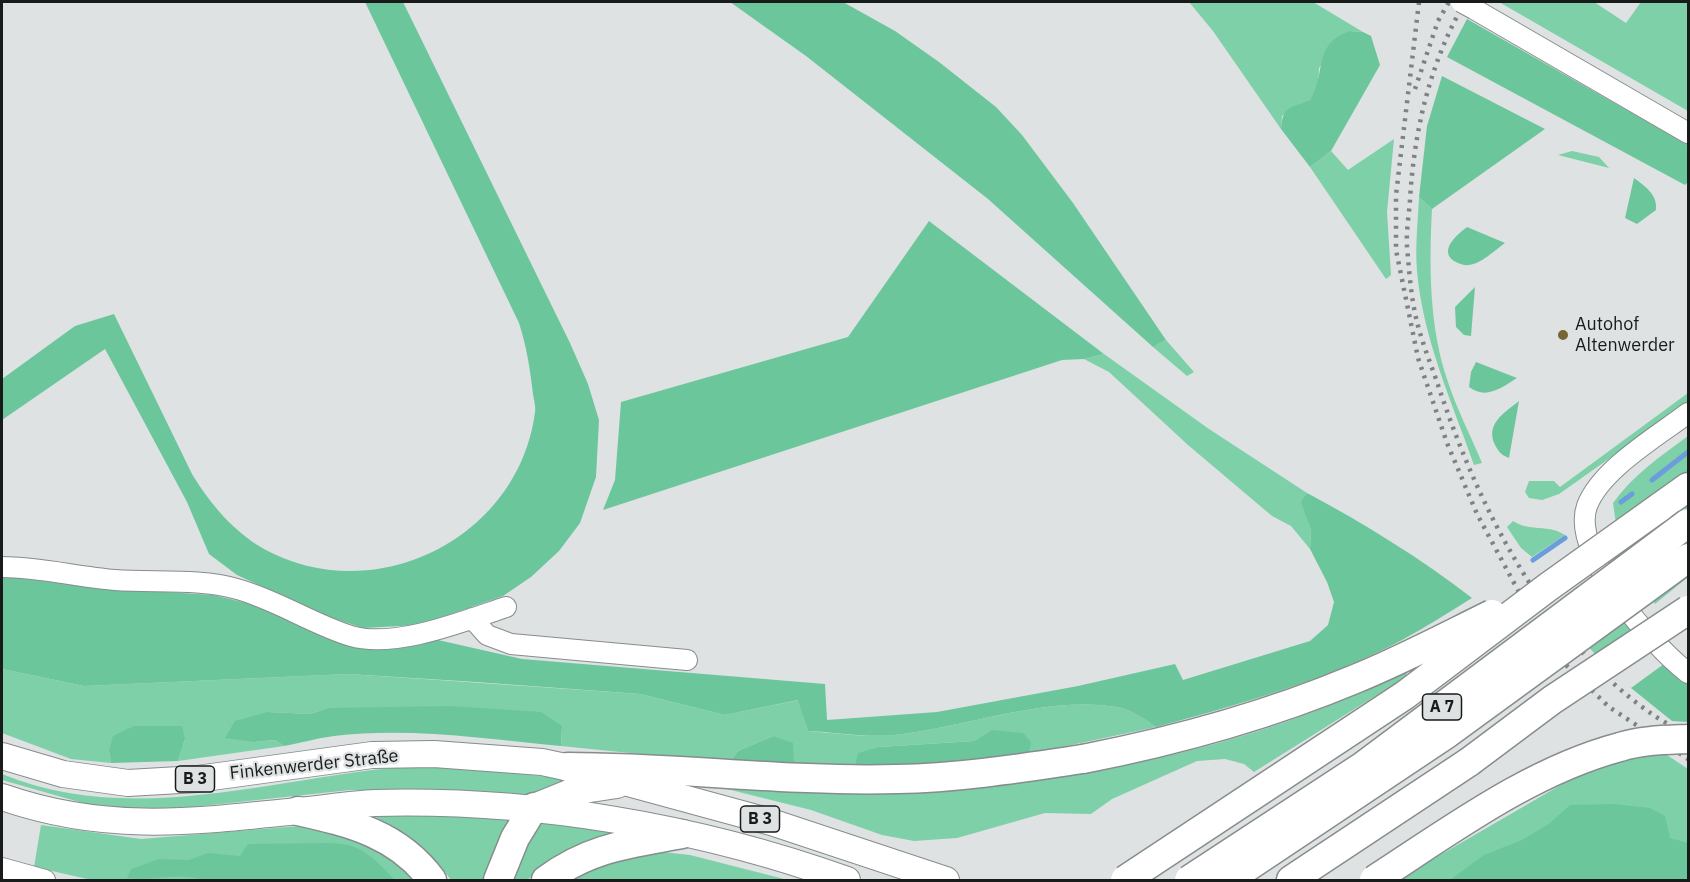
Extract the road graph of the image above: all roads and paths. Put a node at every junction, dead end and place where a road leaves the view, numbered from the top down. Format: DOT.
graph roads {
  1 [pos="1468,5"];
  2 [pos="1689,133"];
  3 [pos="1689,413"];
  4 [pos="1689,487"];
  5 [pos="1689,523"];
  6 [pos="1689,558"];
  7 [pos="2,567"];
  8 [pos="1548,587"];
  9 [pos="506,607"];
  10 [pos="1689,610"];
  11 [pos="472,618"];
  12 [pos="687,660"];
  13 [pos="1689,673"];
  14 [pos="1689,739"];
  15 [pos="2,756"];
  16 [pos="568,767"];
  17 [pos="626,784"];
  18 [pos="2,797"];
  19 [pos="534,807"];
  20 [pos="298,811"];
  21 [pos="682,834"];
  22 [pos="2,868"];
  23 [pos="45,880"];
  24 [pos="432,880"];
  25 [pos="498,880"];
  26 [pos="546,880"];
  27 [pos="848,880"];
  28 [pos="946,880"];
  29 [pos="1125,880"];
  30 [pos="1189,880"];
  31 [pos="1228,880"];
  32 [pos="1291,880"];
  33 [pos="1374,880"];
  1 -- 2 [label="street"];
  3 -- 13 [label="street"];
  4 -- 8 [label="highway, bridge"];
  5 -- 30 [label="highway, A 7, bridge"];
  6 -- 31 [label="highway, A 7, bridge"];
  7 -- 11 [label="street"];
  8 -- 16 [label="highway, bridge"];
  8 -- 29 [label="highway, bridge"];
  9 -- 11 [label="street"];
  10 -- 32 [label="highway, bridge"];
  11 -- 12 [label="street"];
  14 -- 33 [label="highway, bridge"];
  15 -- 16 [label="main road, Finkenwerder Straße / B 3"];
  16 -- 17 [label="main road, Finkenwerder Straße / B 3"];
  17 -- 19 [label="main road, Finkenwerder Straße"];
  17 -- 28 [label="main road, Finkenwerder Straße / B 3"];
  18 -- 20 [label="main road, Finkenwerder Straße / B 3"];
  19 -- 20 [label="main road, Finkenwerder Straße / B 3"];
  19 -- 21 [label="main road, Finkenwerder Straße / B 3"];
  19 -- 25 [label="highway"];
  20 -- 24 [label="highway"];
  21 -- 26 [label="highway"];
  21 -- 27 [label="main road, Finkenwerder Straße / B 3"];
  22 -- 23 [label="street"];
}
